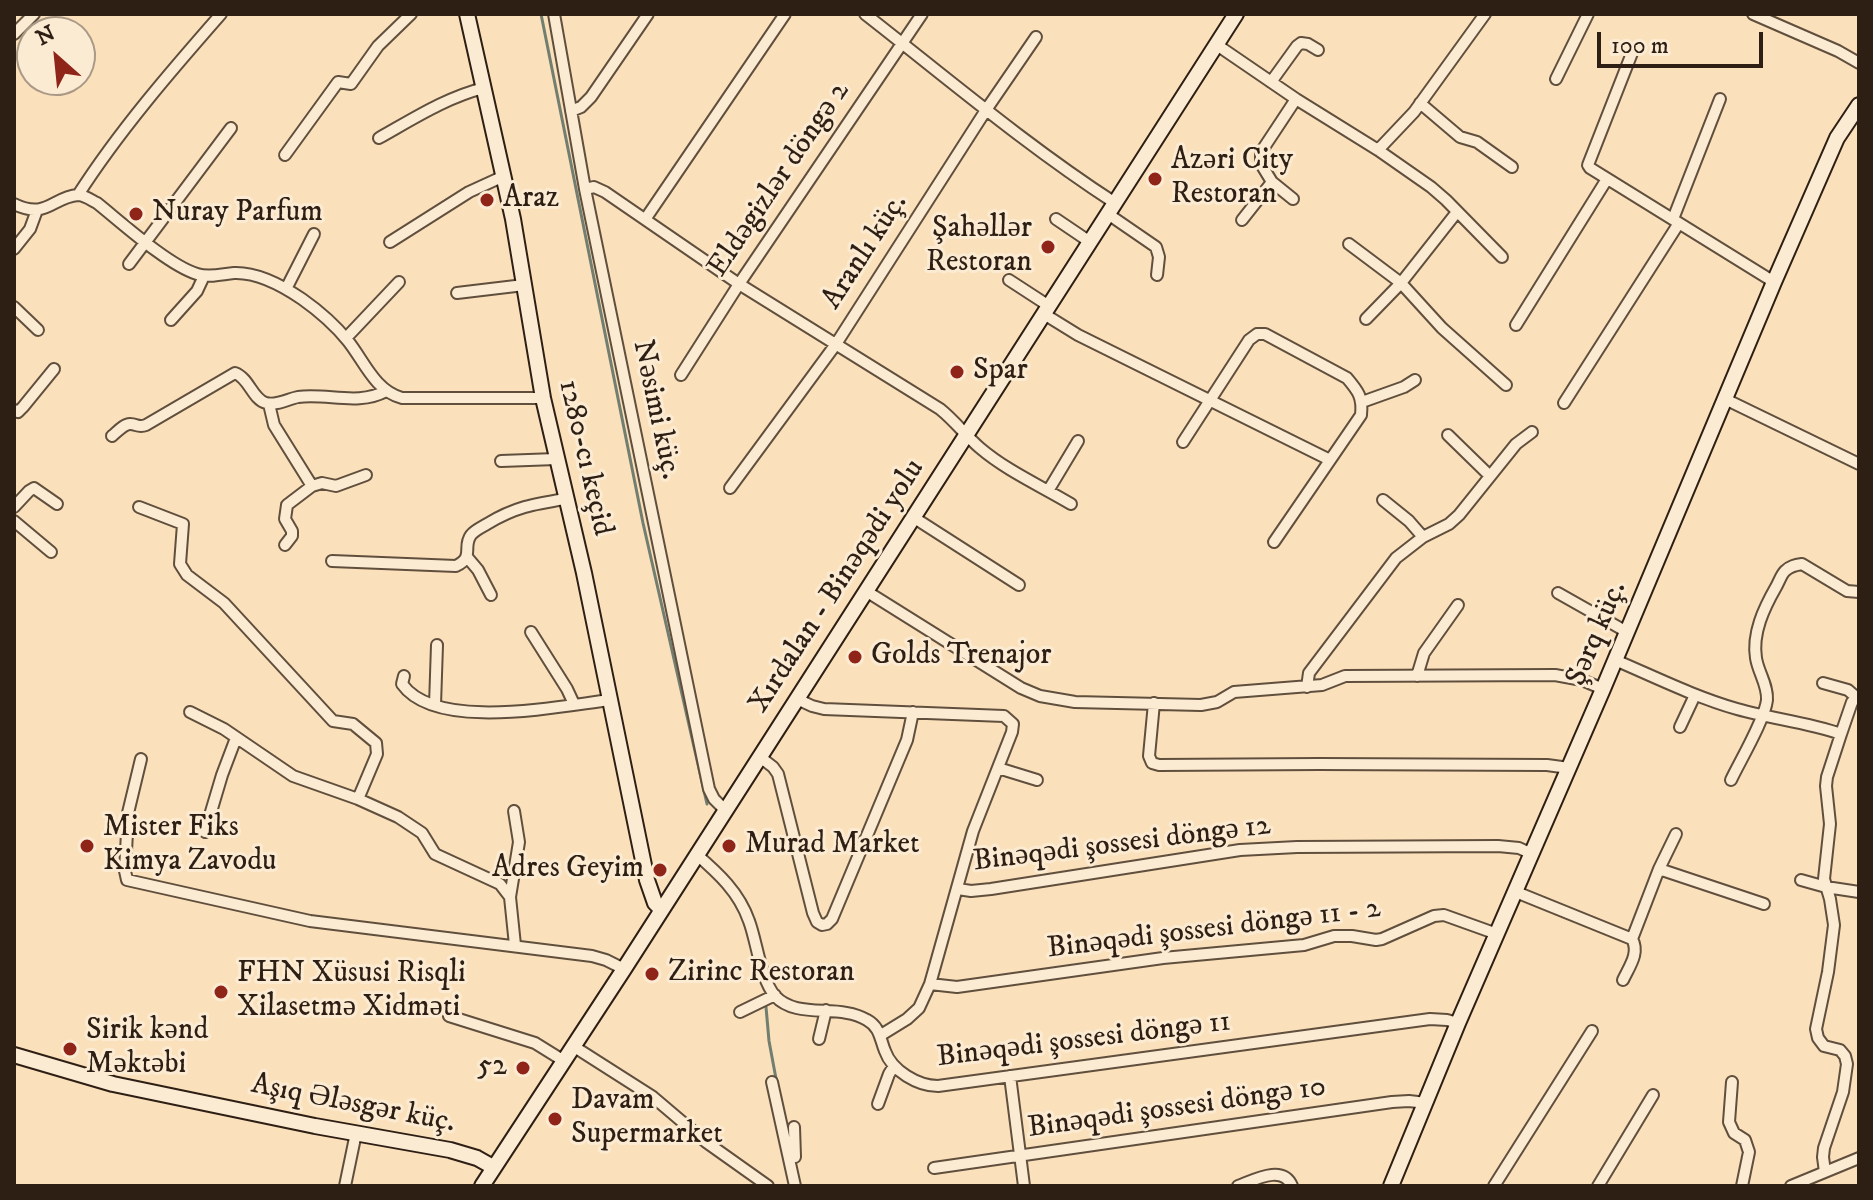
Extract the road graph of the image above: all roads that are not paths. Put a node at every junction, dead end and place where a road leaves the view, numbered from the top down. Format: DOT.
graph roads {
  1 [pos="34,14"];
  2 [pos="221,14"];
  3 [pos="411,14"];
  4 [pos="467,14"];
  5 [pos="554,14"];
  6 [pos="648,14"];
  7 [pos="785,14"];
  8 [pos="865,14"];
  9 [pos="922,14"];
  10 [pos="1236,14"];
  11 [pos="1485,14"];
  12 [pos="1588,14"];
  13 [pos="1753,14"];
  14 [pos="14,34"];
  15 [pos="1036,37"];
  16 [pos="902,43"];
  17 [pos="1217,45"];
  18 [pos="1318,50"];
  19 [pos="1632,53"];
  20 [pos="1859,63"];
  21 [pos="1556,79"];
  22 [pos="1271,82"];
  23 [pos="484,88"];
  24 [pos="1296,99"];
  25 [pos="1720,99"];
  26 [pos="1420,103"];
  27 [pos="1859,105"];
  28 [pos="986,110"];
  29 [pos="571,111"];
  30 [pos="231,128"];
  31 [pos="379,138"];
  32 [pos="1378,150"];
  33 [pos="285,155"];
  34 [pos="1512,167"];
  35 [pos="504,176"];
  36 [pos="1607,179"];
  37 [pos="1272,182"];
  38 [pos="585,189"];
  39 [pos="78,195"];
  40 [pos="1293,199"];
  41 [pos="14,204"];
  42 [pos="1112,209"];
  43 [pos="37,210"];
  44 [pos="1457,212"];
  45 [pos="646,218"];
  46 [pos="1056,219"];
  47 [pos="1242,220"];
  48 [pos="1676,221"];
  49 [pos="314,234"];
  50 [pos="145,241"];
  51 [pos="390,242"];
  52 [pos="1090,242"];
  53 [pos="1349,244"];
  54 [pos="14,249"];
  55 [pos="1502,257"];
  56 [pos="129,264"];
  57 [pos="1157,275"];
  58 [pos="204,276"];
  59 [pos="1009,280"];
  60 [pos="399,282"];
  61 [pos="1774,282"];
  62 [pos="1401,283"];
  63 [pos="739,284"];
  64 [pos="524,285"];
  65 [pos="286,289"];
  66 [pos="457,293"];
  67 [pos="14,307"];
  68 [pos="1046,310"];
  69 [pos="1366,319"];
  70 [pos="171,320"];
  71 [pos="1516,325"];
  72 [pos="38,330"];
  73 [pos="346,338"];
  74 [pos="836,344"];
  75 [pos="54,369"];
  76 [pos="681,375"];
  77 [pos="1415,380"];
  78 [pos="1506,385"];
  79 [pos="386,391"];
  80 [pos="543,398"];
  81 [pos="1725,399"];
  82 [pos="1210,401"];
  83 [pos="1362,402"];
  84 [pos="1564,403"];
  85 [pos="269,404"];
  86 [pos="14,410"];
  87 [pos="1532,432"];
  88 [pos="966,435"];
  89 [pos="1448,435"];
  90 [pos="112,436"];
  91 [pos="1078,441"];
  92 [pos="1183,442"];
  93 [pos="556,459"];
  94 [pos="1330,460"];
  95 [pos="501,461"];
  96 [pos="1859,464"];
  97 [pos="366,475"];
  98 [pos="1490,476"];
  99 [pos="312,486"];
  100 [pos="730,488"];
  101 [pos="1048,491"];
  102 [pos="565,499"];
  103 [pos="1383,500"];
  104 [pos="57,504"];
  105 [pos="1071,504"];
  106 [pos="14,507"];
  107 [pos="139,507"];
  108 [pos="913,517"];
  109 [pos="14,521"];
  110 [pos="1423,537"];
  111 [pos="1274,542"];
  112 [pos="285,545"];
  113 [pos="51,552"];
  114 [pos="467,557"];
  115 [pos="332,561"];
  116 [pos="1019,585"];
  117 [pos="866,591"];
  118 [pos="1859,592"];
  119 [pos="1558,593"];
  120 [pos="491,595"];
  121 [pos="1458,605"];
  122 [pos="531,632"];
  123 [pos="1627,632"];
  124 [pos="437,645"];
  125 [pos="1615,660"];
  126 [pos="404,676"];
  127 [pos="1417,676"];
  128 [pos="1823,683"];
  129 [pos="1307,687"];
  130 [pos="1603,689"];
  131 [pos="1695,695"];
  132 [pos="1857,697"];
  133 [pos="797,699"];
  134 [pos="610,700"];
  135 [pos="1154,703"];
  136 [pos="574,704"];
  137 [pos="435,705"];
  138 [pos="190,712"];
  139 [pos="913,712"];
  140 [pos="1762,715"];
  141 [pos="1680,727"];
  142 [pos="1841,734"];
  143 [pos="236,738"];
  144 [pos="760,757"];
  145 [pos="141,759"];
  146 [pos="998,768"];
  147 [pos="1569,768"];
  148 [pos="1037,780"];
  149 [pos="1731,780"];
  150 [pos="358,799"];
  151 [pos="725,810"];
  152 [pos="514,811"];
  153 [pos="205,832"];
  154 [pos="1676,834"];
  155 [pos="696,854"];
  156 [pos="1532,854"];
  157 [pos="1659,869"];
  158 [pos="1801,880"];
  159 [pos="1826,887"];
  160 [pos="958,889"];
  161 [pos="1516,892"];
  162 [pos="1859,892"];
  163 [pos="510,897"];
  164 [pos="1764,904"];
  165 [pos="661,909"];
  166 [pos="1497,934"];
  167 [pos="1632,939"];
  168 [pos="515,945"];
  169 [pos="624,969"];
  170 [pos="1623,980"];
  171 [pos="930,984"];
  172 [pos="775,995"];
  173 [pos="826,1010"];
  174 [pos="740,1012"];
  175 [pos="449,1016"];
  176 [pos="1458,1023"];
  177 [pos="1592,1031"];
  178 [pos="881,1035"];
  179 [pos="819,1039"];
  180 [pos="573,1046"];
  181 [pos="14,1055"];
  182 [pos="564,1061"];
  183 [pos="894,1066"];
  184 [pos="1010,1076"];
  185 [pos="772,1082"];
  186 [pos="1732,1082"];
  187 [pos="1653,1095"];
  188 [pos="1426,1103"];
  189 [pos="878,1104"];
  190 [pos="794,1127"];
  191 [pos="356,1133"];
  192 [pos="1020,1156"];
  193 [pos="1859,1158"];
  194 [pos="493,1167"];
  195 [pos="934,1168"];
  196 [pos="1825,1172"];
  197 [pos="345,1186"];
  198 [pos="482,1186"];
  199 [pos="768,1186"];
  200 [pos="795,1186"];
  201 [pos="802,1186"];
  202 [pos="1024,1186"];
  203 [pos="1238,1186"];
  204 [pos="1292,1186"];
  205 [pos="1391,1186"];
  206 [pos="1494,1186"];
  207 [pos="1598,1186"];
  208 [pos="1742,1186"];
  209 [pos="1791,1186"];
  1 -- 14 [label="street"];
  2 -- 39 [label="street"];
  3 -- 33 [label="street"];
  4 -- 23 [label="street, 1280-cı keçid"];
  5 -- 29 [label="street, Nəsimi küç."];
  6 -- 29 [label="street"];
  7 -- 45 [label="street"];
  8 -- 16 [label="street"];
  9 -- 16 [label="street, Eldəgizlər döngə 2"];
  10 -- 17 [label="street, Xırdalan - Binəqədi yolu"];
  11 -- 26 [label="street"];
  12 -- 21 [label="street"];
  13 -- 20 [label="street"];
  15 -- 28 [label="street, Aranlı küç."];
  16 -- 28 [label="street"];
  16 -- 63 [label="street, Eldəgizlər döngə 2"];
  17 -- 22 [label="street"];
  17 -- 42 [label="street, Xırdalan - Binəqədi yolu"];
  18 -- 22 [label="street"];
  19 -- 36 [label="street"];
  22 -- 24 [label="street"];
  23 -- 31 [label="street"];
  23 -- 35 [label="street, 1280-cı keçid"];
  24 -- 32 [label="street"];
  24 -- 37 [label="street"];
  25 -- 48 [label="street"];
  26 -- 32 [label="street"];
  26 -- 34 [label="street"];
  27 -- 61 [label="street, Şərq küç."];
  28 -- 42 [label="street"];
  28 -- 74 [label="street, Aranlı küç."];
  29 -- 38 [label="street, Nəsimi küç."];
  30 -- 50 [label="street"];
  32 -- 44 [label="street"];
  35 -- 51 [label="street"];
  35 -- 64 [label="street, 1280-cı keçid"];
  36 -- 48 [label="street"];
  36 -- 71 [label="street"];
  37 -- 40 [label="street"];
  37 -- 47 [label="street"];
  38 -- 45 [label="street"];
  38 -- 151 [label="street, Nəsimi küç."];
  39 -- 43 [label="street"];
  39 -- 50 [label="street"];
  41 -- 43 [label="street"];
  42 -- 52 [label="street, Xırdalan - Binəqədi yolu"];
  42 -- 57 [label="street"];
  43 -- 54 [label="street"];
  44 -- 55 [label="street"];
  44 -- 62 [label="street"];
  45 -- 63 [label="street"];
  46 -- 52 [label="street"];
  48 -- 61 [label="street"];
  48 -- 84 [label="street"];
  49 -- 65 [label="street"];
  50 -- 56 [label="street"];
  50 -- 58 [label="street"];
  52 -- 68 [label="street, Xırdalan - Binəqədi yolu"];
  53 -- 62 [label="street"];
  58 -- 65 [label="street"];
  58 -- 70 [label="street"];
  59 -- 68 [label="street"];
  60 -- 73 [label="street"];
  61 -- 81 [label="street, Şərq küç."];
  62 -- 69 [label="street"];
  62 -- 78 [label="street"];
  63 -- 74 [label="street"];
  63 -- 76 [label="street, Eldəgizlər döngə 2"];
  64 -- 66 [label="street"];
  64 -- 80 [label="street, 1280-cı keçid"];
  65 -- 73 [label="street"];
  67 -- 72 [label="street"];
  68 -- 82 [label="street"];
  68 -- 88 [label="street, Xırdalan - Binəqədi yolu"];
  73 -- 79 [label="street"];
  74 -- 88 [label="street"];
  74 -- 100 [label="street, Aranlı küç."];
  75 -- 86 [label="street"];
  77 -- 83 [label="street"];
  79 -- 80 [label="street"];
  79 -- 85 [label="street"];
  80 -- 93 [label="street, 1280-cı keçid"];
  81 -- 96 [label="street"];
  81 -- 123 [label="street, Şərq küç."];
  82 -- 83 [label="street"];
  82 -- 92 [label="street"];
  82 -- 94 [label="street"];
  83 -- 94 [label="street"];
  85 -- 90 [label="street"];
  85 -- 99 [label="street"];
  87 -- 98 [label="street"];
  88 -- 101 [label="street"];
  88 -- 108 [label="street, Xırdalan - Binəqədi yolu"];
  89 -- 98 [label="street"];
  91 -- 101 [label="street"];
  93 -- 95 [label="street"];
  93 -- 102 [label="street, 1280-cı keçid"];
  94 -- 111 [label="street"];
  97 -- 99 [label="street"];
  98 -- 110 [label="street"];
  99 -- 112 [label="street"];
  101 -- 105 [label="street"];
  102 -- 114 [label="street"];
  102 -- 134 [label="street, 1280-cı keçid"];
  103 -- 110 [label="street"];
  104 -- 106 [label="street"];
  107 -- 150 [label="street"];
  108 -- 116 [label="street"];
  108 -- 117 [label="street, Xırdalan - Binəqədi yolu"];
  109 -- 113 [label="street"];
  110 -- 129 [label="street"];
  114 -- 115 [label="street"];
  114 -- 120 [label="street"];
  117 -- 133 [label="street, Xırdalan - Binəqədi yolu"];
  117 -- 135 [label="street"];
  118 -- 140 [label="street"];
  119 -- 123 [label="street"];
  121 -- 127 [label="street"];
  122 -- 136 [label="street"];
  123 -- 125 [label="street, Şərq küç."];
  124 -- 137 [label="street"];
  125 -- 130 [label="street, Şərq küç."];
  125 -- 131 [label="street"];
  126 -- 137 [label="street"];
  127 -- 129 [label="street"];
  127 -- 130 [label="street"];
  128 -- 132 [label="street"];
  129 -- 135 [label="street"];
  130 -- 147 [label="street, Şərq küç."];
  131 -- 140 [label="street"];
  131 -- 141 [label="street"];
  132 -- 142 [label="street"];
  133 -- 139 [label="street"];
  133 -- 144 [label="street, Xırdalan - Binəqədi yolu"];
  134 -- 136 [label="street"];
  134 -- 165 [label="street, 1280-cı keçid"];
  135 -- 147 [label="street"];
  136 -- 137 [label="street"];
  138 -- 143 [label="street"];
  139 -- 144 [label="street"];
  139 -- 146 [label="street"];
  140 -- 142 [label="street"];
  140 -- 149 [label="street"];
  142 -- 159 [label="street"];
  143 -- 150 [label="street"];
  143 -- 153 [label="street"];
  144 -- 151 [label="street, Xırdalan - Binəqədi yolu"];
  145 -- 168 [label="street"];
  146 -- 148 [label="street"];
  146 -- 160 [label="street"];
  147 -- 156 [label="street, Şərq küç."];
  150 -- 163 [label="street"];
  151 -- 155 [label="street, Xırdalan - Binəqədi yolu"];
  152 -- 163 [label="street"];
  154 -- 157 [label="street"];
  155 -- 165 [label="street, Xırdalan - Binəqədi yolu"];
  155 -- 172 [label="street"];
  156 -- 160 [label="street, Binəqədi şossesi döngə 12"];
  156 -- 161 [label="street, Şərq küç."];
  157 -- 164 [label="street"];
  157 -- 167 [label="street"];
  158 -- 159 [label="street"];
  159 -- 162 [label="street"];
  159 -- 196 [label="street"];
  160 -- 171 [label="street"];
  161 -- 166 [label="street, Şərq küç."];
  161 -- 167 [label="street"];
  163 -- 168 [label="street"];
  165 -- 169 [label="street, Xırdalan - Binəqədi yolu"];
  166 -- 171 [label="street, Binəqədi şossesi döngə 11 - 2"];
  166 -- 176 [label="street, Şərq küç."];
  167 -- 170 [label="street"];
  168 -- 169 [label="street"];
  169 -- 180 [label="street, Xırdalan - Binəqədi yolu"];
  171 -- 178 [label="street"];
  172 -- 173 [label="street"];
  172 -- 174 [label="street"];
  173 -- 178 [label="street"];
  173 -- 179 [label="street"];
  175 -- 182 [label="street"];
  176 -- 184 [label="street, Binəqədi şossesi döngə 11"];
  176 -- 188 [label="street, Şərq küç."];
  177 -- 206 [label="street"];
  178 -- 183 [label="street, Binəqədi şossesi döngə 11"];
  180 -- 182 [label="street, Xırdalan - Binəqədi yolu"];
  180 -- 199 [label="street"];
  181 -- 191 [label="street, Aşıq Ələsgər küç."];
  182 -- 194 [label="street, Xırdalan - Binəqədi yolu"];
  183 -- 184 [label="street, Binəqədi şossesi döngə 11"];
  183 -- 189 [label="street"];
  184 -- 192 [label="street"];
  185 -- 200 [label="street"];
  186 -- 208 [label="street"];
  187 -- 207 [label="street"];
  188 -- 192 [label="street, Binəqədi şossesi döngə 10"];
  188 -- 205 [label="street, Şərq küç."];
  190 -- 201 [label="street"];
  191 -- 194 [label="street, Aşıq Ələsgər küç."];
  191 -- 197 [label="street"];
  192 -- 195 [label="street, Binəqədi şossesi döngə 10"];
  192 -- 202 [label="street"];
  193 -- 196 [label="street"];
  194 -- 198 [label="street, Xırdalan - Binəqədi yolu"];
  196 -- 209 [label="street"];
  203 -- 204 [label="street"];
}
